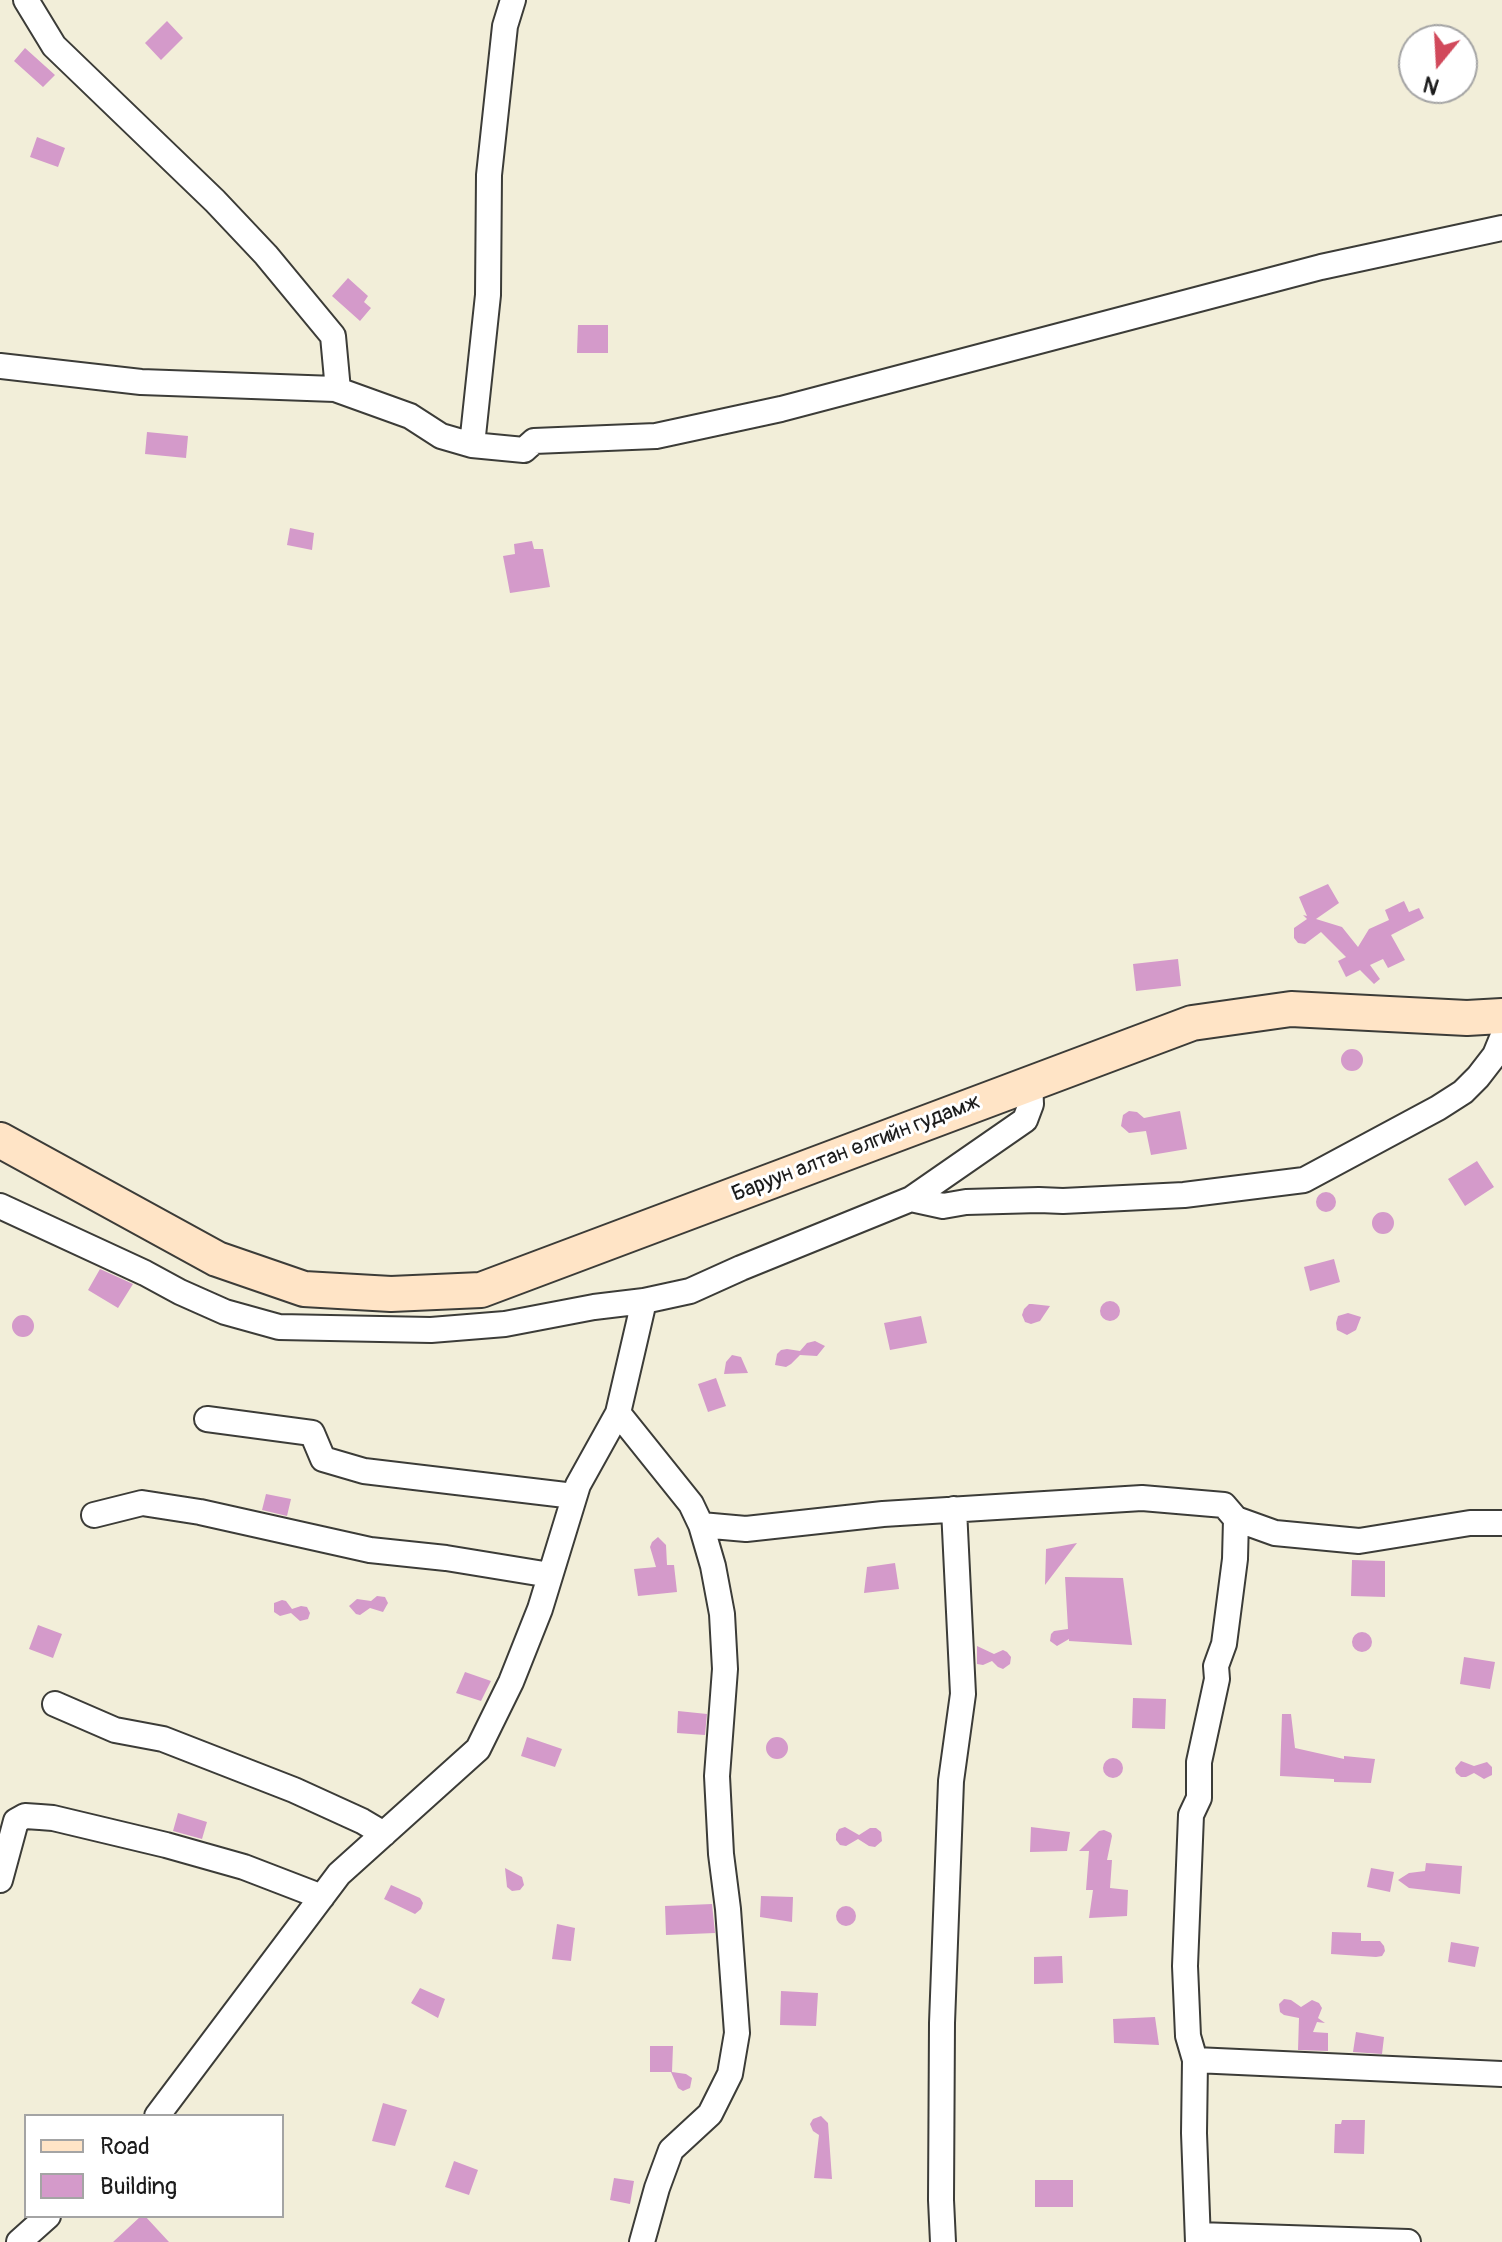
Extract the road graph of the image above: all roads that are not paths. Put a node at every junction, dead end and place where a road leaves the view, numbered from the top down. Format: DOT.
graph roads {
  1 [pos="26,0"];
  2 [pos="513,0"];
  3 [pos="1502,228"];
  4 [pos="0,366"];
  5 [pos="338,390"];
  6 [pos="472,445"];
  7 [pos="1502,1016"];
  8 [pos="1502,1038"];
  9 [pos="1030,1083"];
  10 [pos="0,1140"];
  11 [pos="911,1199"];
  12 [pos="0,1206"];
  13 [pos="644,1301"];
  14 [pos="618,1413"];
  15 [pos="207,1419"];
  16 [pos="574,1496"];
  17 [pos="954,1509"];
  18 [pos="94,1515"];
  19 [pos="1236,1519"];
  20 [pos="1502,1523"];
  21 [pos="701,1525"];
  22 [pos="550,1575"];
  23 [pos="55,1704"];
  24 [pos="384,1834"];
  25 [pos="0,1880"];
  26 [pos="322,1897"];
  27 [pos="1195,2060"];
  28 [pos="1502,2074"];
  29 [pos="159,2114"];
  30 [pos="46,2218"];
  31 [pos="1198,2239"];
  32 [pos="19,2242"];
  33 [pos="642,2242"];
  34 [pos="943,2242"];
  35 [pos="1408,2242"];
  1 -- 5 [label="street"];
  2 -- 6 [label="street"];
  3 -- 6 [label="street"];
  4 -- 5 [label="street"];
  5 -- 6 [label="street"];
  7 -- 9 [label="main road, Баруун алтан өлгийн гудамж"];
  8 -- 11 [label="street"];
  9 -- 10 [label="main road, Баруун алтан өлгийн гудамж"];
  9 -- 11 [label="street"];
  11 -- 13 [label="street"];
  12 -- 13 [label="street"];
  13 -- 14 [label="street"];
  14 -- 16 [label="street"];
  14 -- 21 [label="street"];
  15 -- 16 [label="street"];
  16 -- 22 [label="street"];
  17 -- 19 [label="street"];
  17 -- 21 [label="street"];
  17 -- 34 [label="street"];
  18 -- 22 [label="street"];
  19 -- 20 [label="street"];
  19 -- 27 [label="street"];
  21 -- 33 [label="street"];
  22 -- 24 [label="street"];
  23 -- 24 [label="street"];
  24 -- 26 [label="street"];
  25 -- 26 [label="street"];
  26 -- 29 [label="street"];
  27 -- 28 [label="street"];
  27 -- 31 [label="street"];
  30 -- 32 [label="street"];
  31 -- 35 [label="street"];
}
